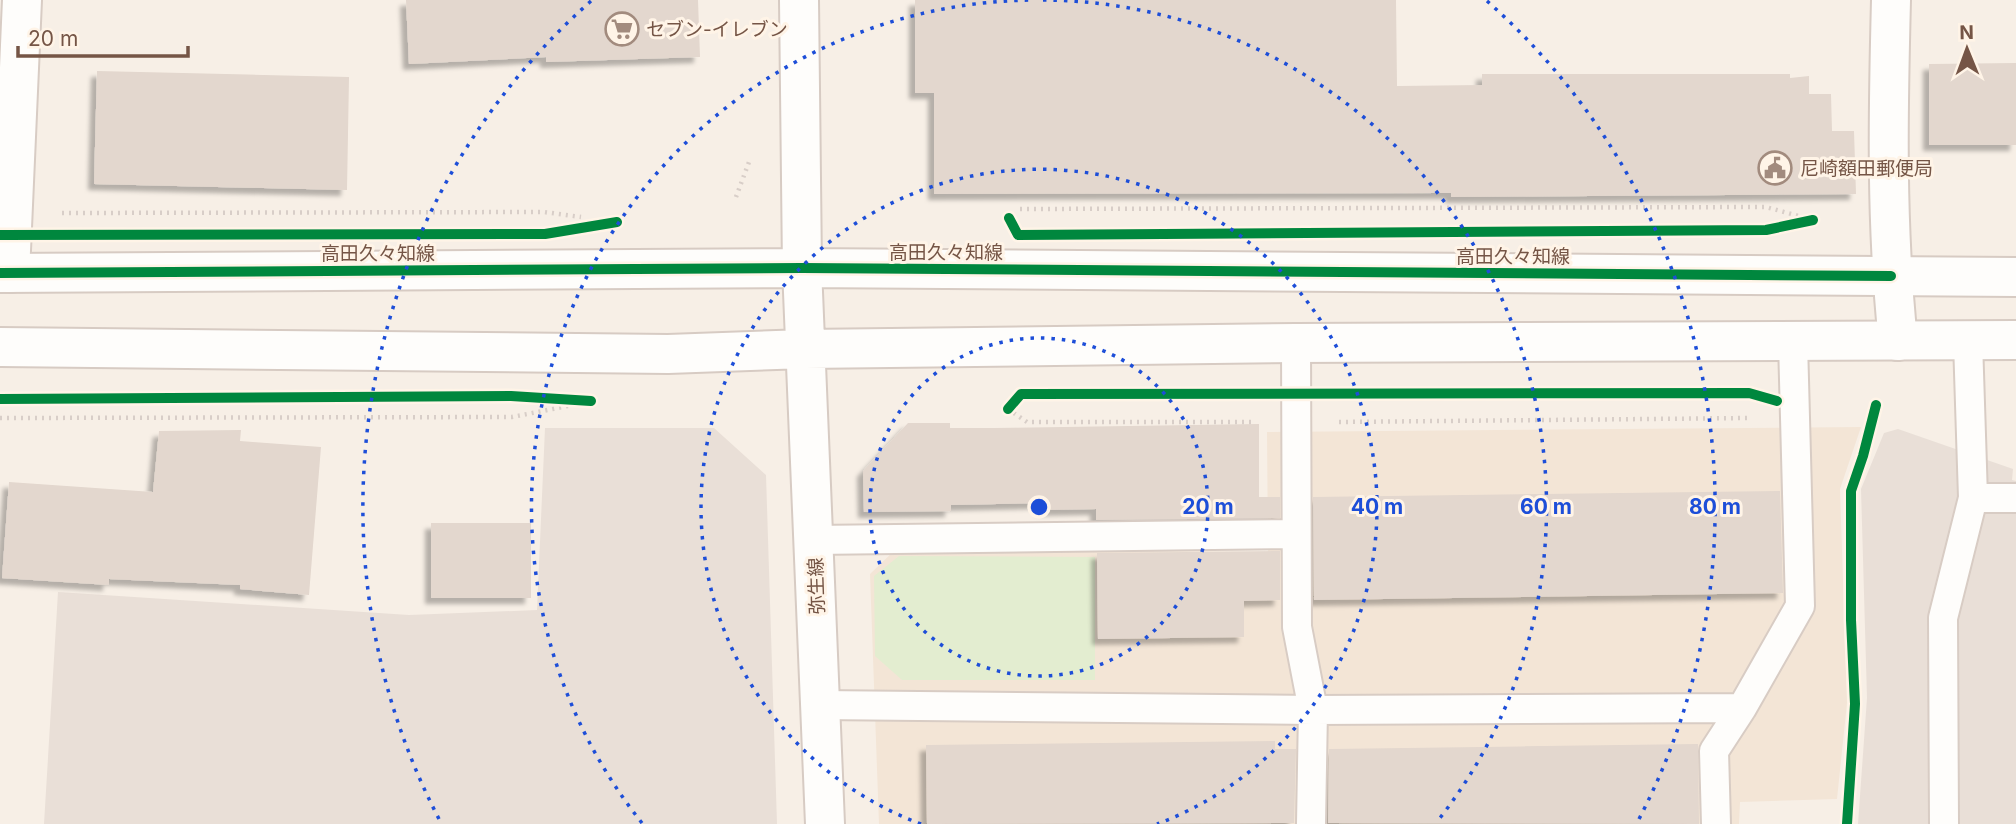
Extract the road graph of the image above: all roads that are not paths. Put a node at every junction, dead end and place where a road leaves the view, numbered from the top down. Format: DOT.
graph roads {
  1 [pos="22,0"];
  2 [pos="799,0"];
  3 [pos="1891,0"];
  4 [pos="802,268"];
  5 [pos="5,273"];
  6 [pos="1891,276"];
  7 [pos="2016,277"];
  8 [pos="2016,340"];
  9 [pos="1898,341"];
  10 [pos="1968,341"];
  11 [pos="1793,342"];
  12 [pos="1296,343"];
  13 [pos="0,347"];
  14 [pos="805,349"];
  15 [pos="1973,498"];
  16 [pos="2016,498"];
  17 [pos="1296,534"];
  18 [pos="814,540"];
  19 [pos="820,705"];
  20 [pos="1742,708"];
  21 [pos="1313,710"];
  22 [pos="825,824"];
  23 [pos="1311,824"];
  24 [pos="1716,824"];
  25 [pos="1944,824"];
  1 -- 5 [label="main road"];
  2 -- 4 [label="main road, 弥生線"];
  3 -- 6 [label="main road"];
  4 -- 5 [label="main road, 高田久々知線"];
  4 -- 6 [label="main road, 高田久々知線"];
  4 -- 14 [label="main road, 弥生線"];
  6 -- 7 [label="main road, 高田久々知線"];
  6 -- 9 [label="main road"];
  8 -- 10 [label="main road"];
  9 -- 10 [label="main road"];
  9 -- 11 [label="main road"];
  10 -- 15 [label="lane"];
  11 -- 12 [label="main road"];
  11 -- 20 [label="lane"];
  12 -- 14 [label="main road"];
  12 -- 17 [label="lane"];
  13 -- 14 [label="main road"];
  14 -- 18 [label="main road, 弥生線"];
  15 -- 16 [label="lane"];
  15 -- 25 [label="lane"];
  17 -- 18 [label="lane"];
  17 -- 21 [label="lane"];
  18 -- 19 [label="main road, 弥生線"];
  19 -- 21 [label="lane"];
  19 -- 22 [label="main road, 弥生線"];
  20 -- 21 [label="lane"];
  20 -- 24 [label="lane"];
  21 -- 23 [label="lane"];
}
